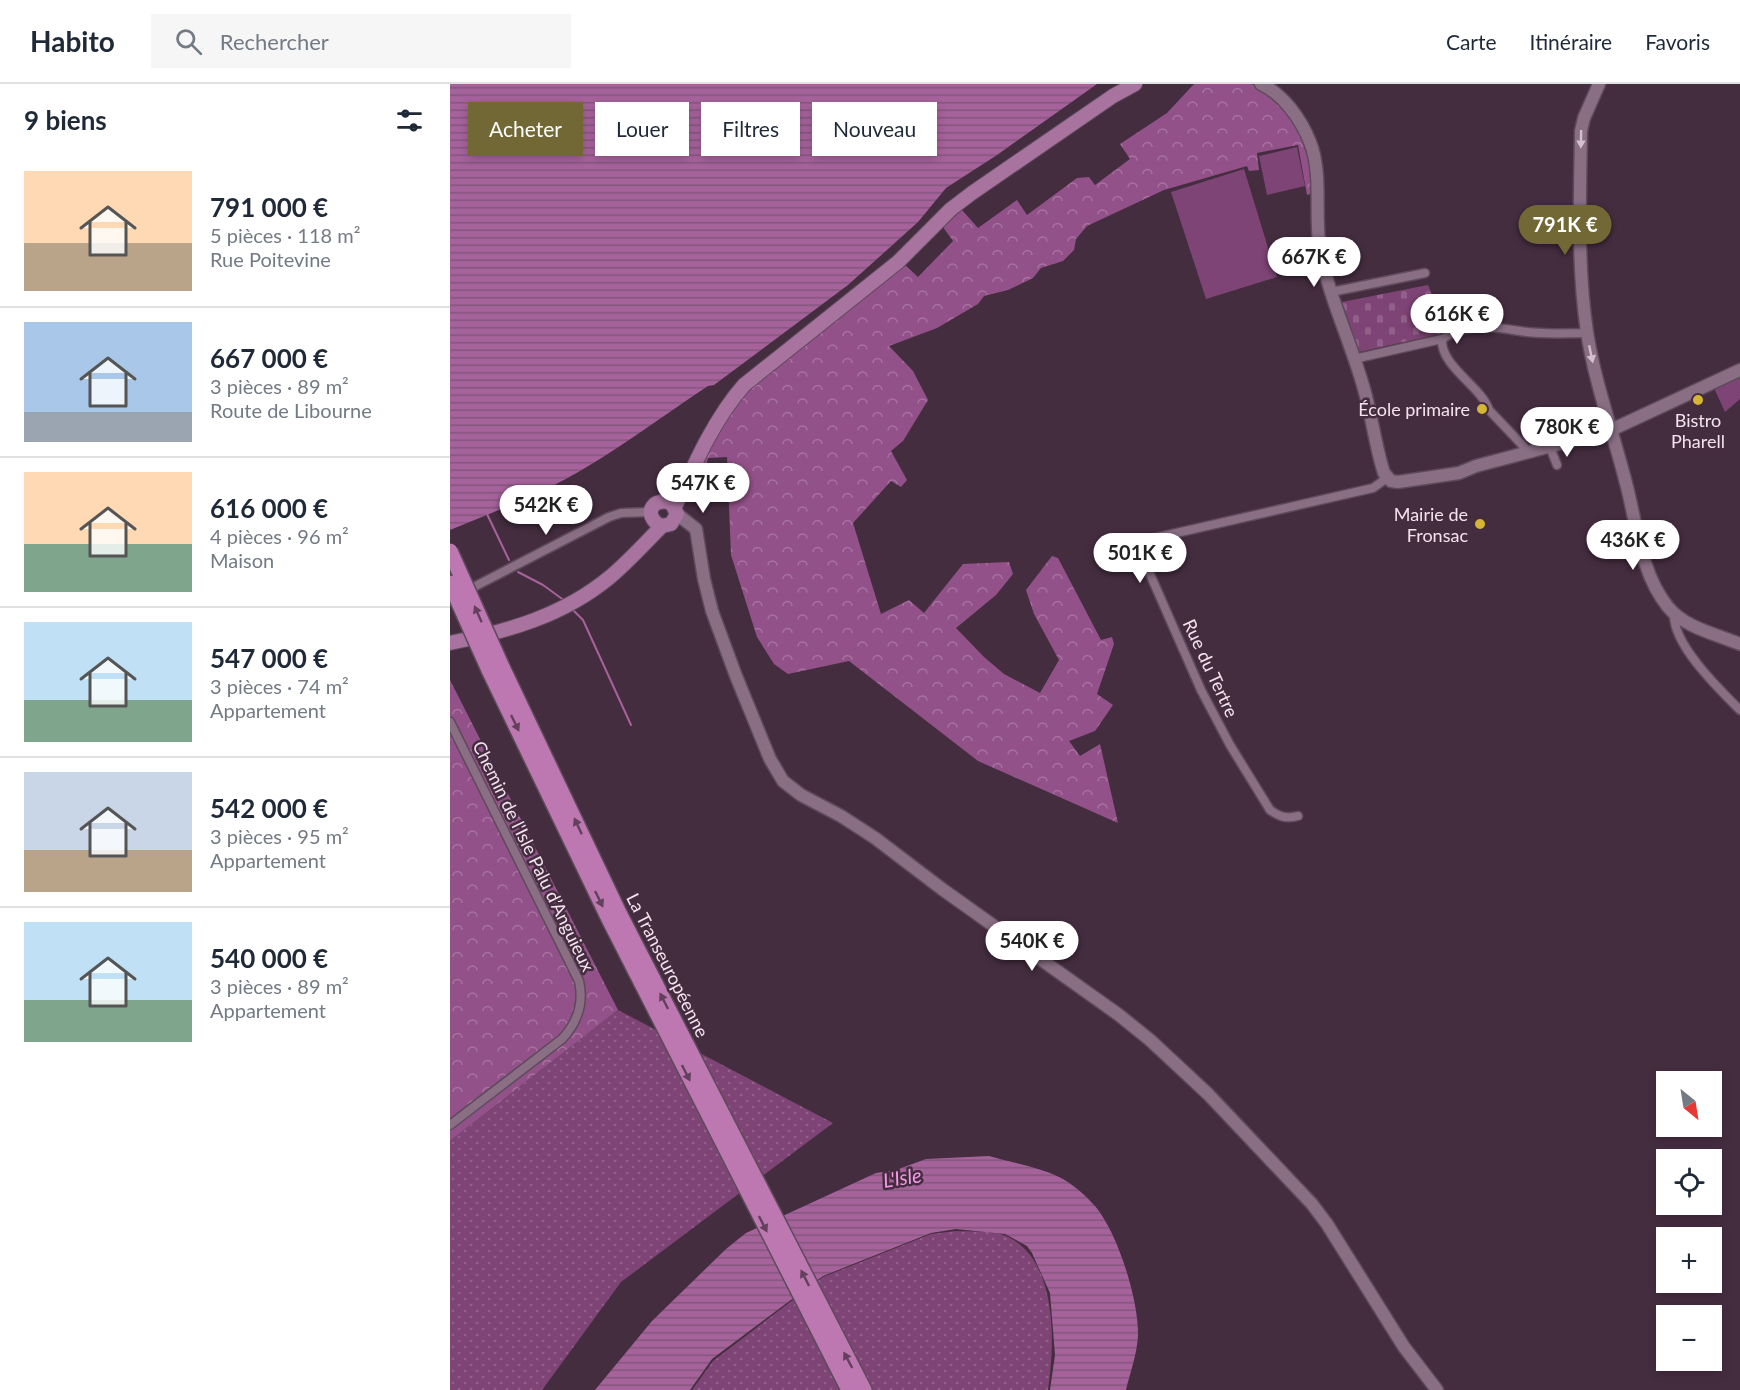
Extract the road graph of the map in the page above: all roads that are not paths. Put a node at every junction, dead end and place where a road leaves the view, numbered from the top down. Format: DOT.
graph roads {
  1 [pos="1135,84"];
  2 [pos="1261,84"];
  3 [pos="1599,84"];
  4 [pos="1425,273"];
  5 [pos="1331,292"];
  6 [pos="1587,333"];
  7 [pos="1442,339"];
  8 [pos="1354,359"];
  9 [pos="1740,370"];
  10 [pos="1611,430"];
  11 [pos="1550,447"];
  12 [pos="1529,452"];
  13 [pos="1557,465"];
  14 [pos="1388,478"];
  15 [pos="665,514"];
  16 [pos="450,550"];
  17 [pos="450,583"];
  18 [pos="450,600"];
  19 [pos="1674,613"];
  20 [pos="450,644"];
  21 [pos="1740,644"];
  22 [pos="496,669"];
  23 [pos="1740,710"];
  24 [pos="450,722"];
  25 [pos="1298,816"];
  26 [pos="450,1125"];
  27 [pos="826,1332"];
  28 [pos="849,1390"];
  29 [pos="864,1390"];
  30 [pos="1437,1390"];
  1 -- 15 [label="main road"];
  2 -- 5 [label="street"];
  3 -- 6 [label="street, one-way"];
  4 -- 5 [label="street"];
  5 -- 8 [label="street"];
  6 -- 7 [label="street"];
  6 -- 10 [label="street, one-way"];
  7 -- 8 [label="street"];
  7 -- 12 [label="street"];
  8 -- 14 [label="street"];
  9 -- 10 [label="street"];
  10 -- 11 [label="street"];
  10 -- 19 [label="street"];
  11 -- 12 [label="street"];
  11 -- 13 [label="street"];
  12 -- 14 [label="street"];
  14 -- 25 [label="street, Rue du Tertre"];
  15 -- 18 [label="street"];
  15 -- 20 [label="main road"];
  15 -- 30 [label="street"];
  22 -- 16 [label="highway, La Transeuropéenne, one-way, bridge"];
  17 -- 22 [label="highway, La Transeuropéenne, bridge"];
  19 -- 21 [label="street"];
  19 -- 23 [label="street"];
  22 -- 27 [label="highway, La Transeuropéenne"];
  24 -- 26 [label="street, Chemin de l'Isle Palu d’Anguieux"];
  27 -- 28 [label="highway, La Transeuropéenne"];
  29 -- 27 [label="highway, La Transeuropéenne, one-way"];
}
